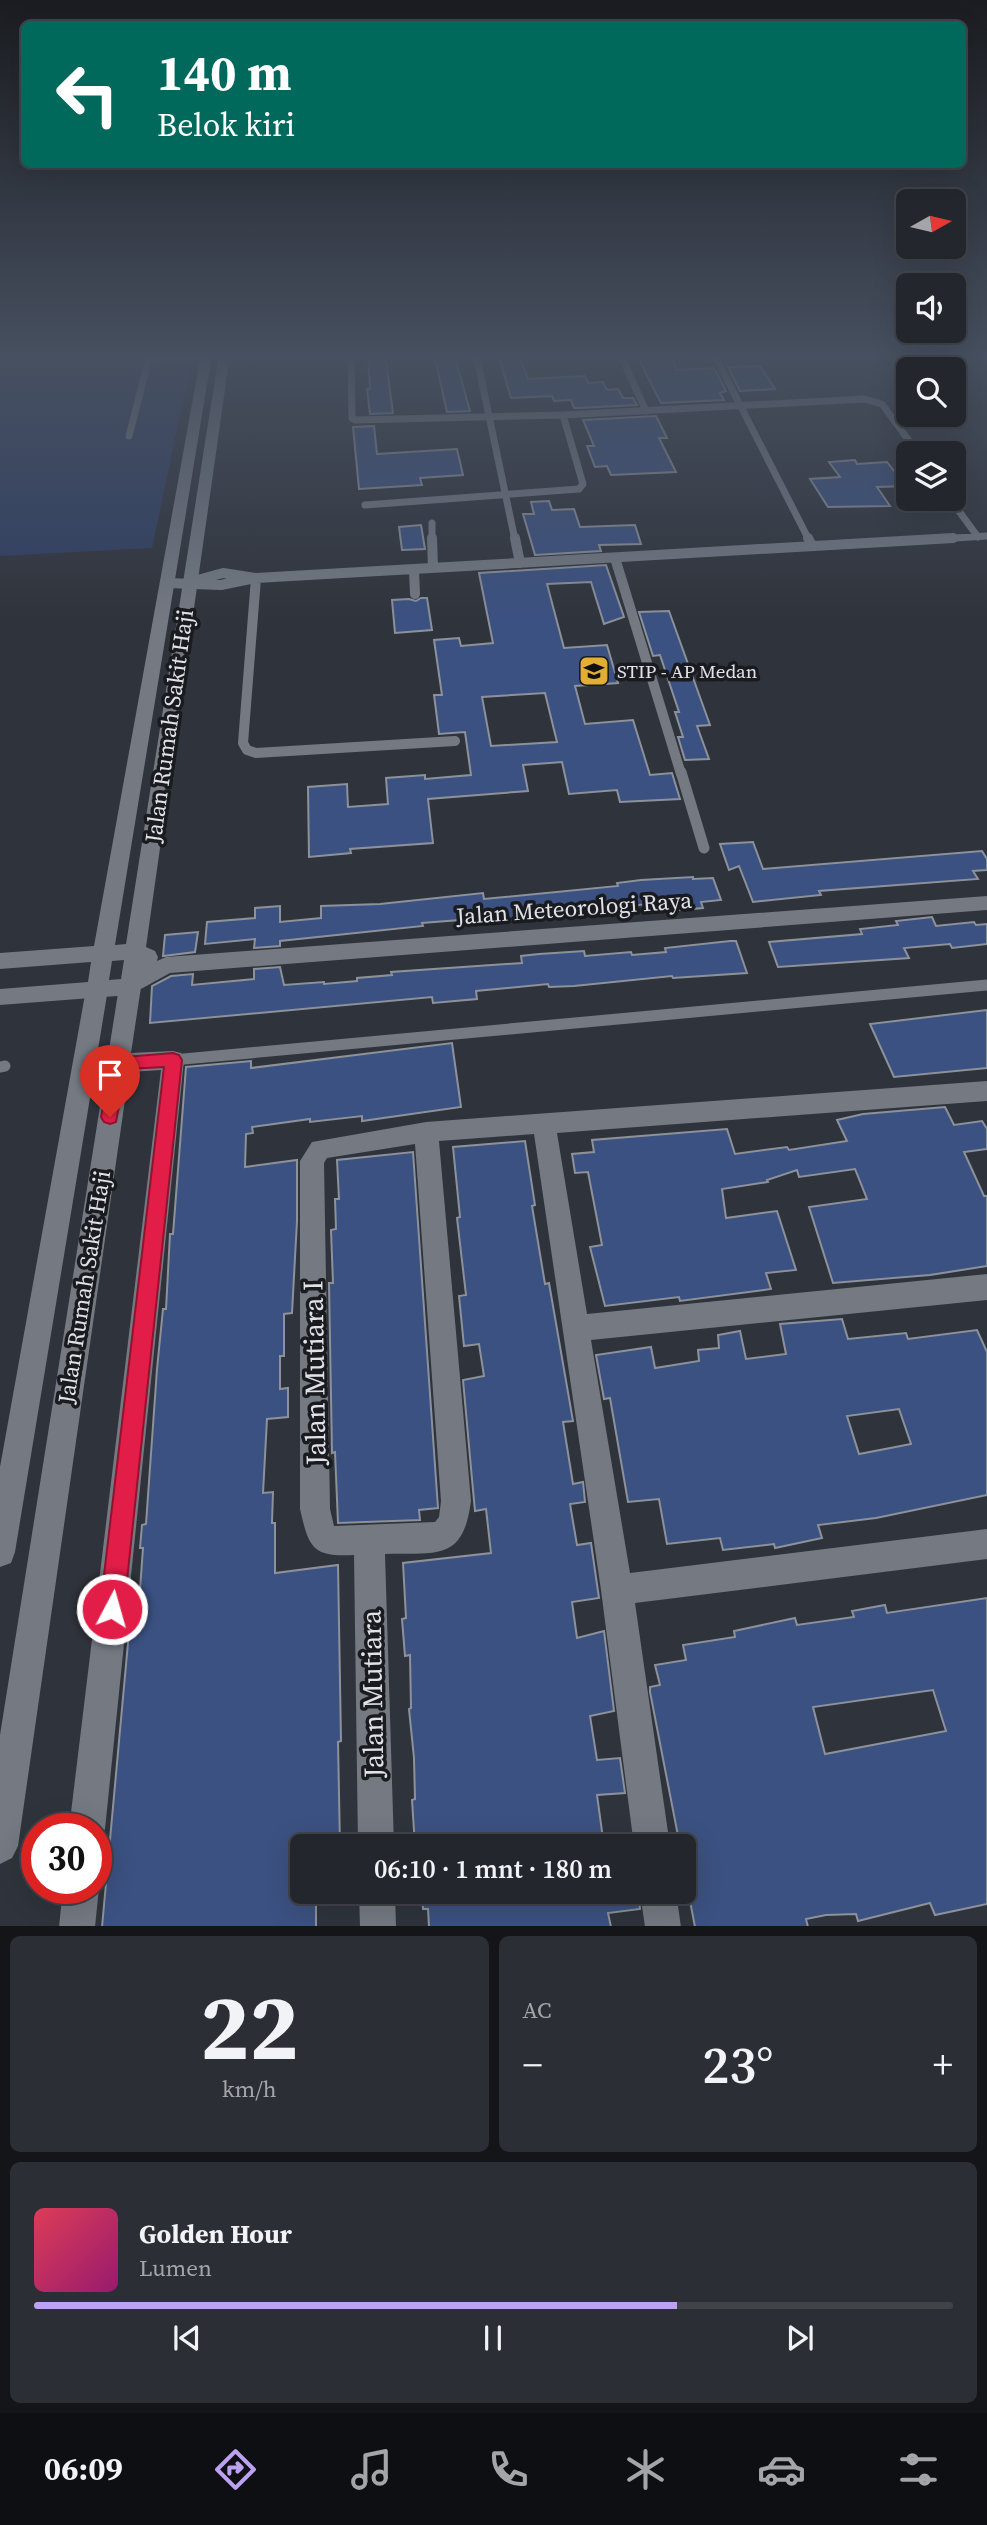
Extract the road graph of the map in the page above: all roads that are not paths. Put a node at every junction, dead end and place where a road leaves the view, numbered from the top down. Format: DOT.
graph roads {
  1 [pos="191,444"];
  2 [pos="211,444"];
  3 [pos="495,444"];
  4 [pos="573,444"];
  5 [pos="760,444"];
  6 [pos="505,495"];
  7 [pos="365,505"];
  8 [pos="960,511"];
  9 [pos="432,523"];
  10 [pos="982,537"];
  11 [pos="812,546"];
  12 [pos="615,558"];
  13 [pos="520,563"];
  14 [pos="433,568"];
  15 [pos="414,569"];
  16 [pos="256,578"];
  17 [pos="190,582"];
  18 [pos="167,583"];
  19 [pos="415,594"];
  20 [pos="454,741"];
  21 [pos="704,848"];
  22 [pos="987,903"];
  23 [pos="135,950"];
  24 [pos="103,953"];
  25 [pos="0,961"];
  26 [pos="166,965"];
  27 [pos="987,985"];
  28 [pos="130,987"];
  29 [pos="97,989"];
  30 [pos="0,997"];
  31 [pos="173,1060"];
  32 [pos="118,1063"];
  33 [pos="987,1091"];
  34 [pos="544,1124"];
  35 [pos="426,1132"];
  36 [pos="987,1287"];
  37 [pos="577,1328"];
  38 [pos="369,1541"];
  39 [pos="987,1544"];
  40 [pos="0,1552"];
  41 [pos="617,1590"];
  42 [pos="90,1813"];
  43 [pos="376,1834"];
  44 [pos="650,1834"];
  45 [pos="0,1846"];
  46 [pos="79,1904"];
  47 [pos="377,1904"];
  48 [pos="660,1904"];
  49 [pos="76,1926"];
  50 [pos="378,1926"];
  51 [pos="663,1926"];
  1 -- 18 [label="street, Jalan Rumah Sakit Haji"];
  2 -- 17 [label="street, Jalan Rumah Sakit Haji"];
  3 -- 6 [label="lane"];
  4 -- 6 [label="lane"];
  5 -- 11 [label="lane"];
  6 -- 7 [label="lane"];
  6 -- 13 [label="lane"];
  8 -- 10 [label="lane"];
  9 -- 14 [label="lane"];
  10 -- 11 [label="lane"];
  11 -- 12 [label="lane"];
  12 -- 13 [label="lane"];
  12 -- 21 [label="lane"];
  13 -- 14 [label="lane"];
  14 -- 15 [label="lane"];
  15 -- 16 [label="lane"];
  15 -- 19 [label="lane"];
  16 -- 17 [label="lane"];
  16 -- 17 [label="lane"];
  16 -- 20 [label="lane"];
  17 -- 18 [label="lane"];
  17 -- 23 [label="street, Jalan Rumah Sakit Haji"];
  18 -- 24 [label="street, Jalan Rumah Sakit Haji"];
  22 -- 26 [label="street, Jalan Meteorologi Raya"];
  23 -- 24 [label="street"];
  23 -- 26 [label="street"];
  23 -- 28 [label="street, Jalan Rumah Sakit Haji"];
  24 -- 25 [label="street"];
  24 -- 29 [label="street, Jalan Rumah Sakit Haji"];
  26 -- 28 [label="street, Jalan Meteorologi Raya"];
  27 -- 31 [label="lane"];
  28 -- 29 [label="street"];
  28 -- 32 [label="street, Jalan Rumah Sakit Haji"];
  29 -- 30 [label="street"];
  29 -- 40 [label="street, Jalan Rumah Sakit Haji"];
  31 -- 32 [label="street"];
  31 -- 42 [label="street"];
  32 -- 45 [label="street, Jalan Rumah Sakit Haji"];
  33 -- 34 [label="street"];
  34 -- 35 [label="street"];
  34 -- 37 [label="street"];
  35 -- 38 [label="street"];
  35 -- 38 [label="street, Jalan Mutiara I"];
  36 -- 37 [label="street"];
  37 -- 41 [label="street"];
  38 -- 43 [label="street, Jalan Mutiara"];
  39 -- 41 [label="street"];
  41 -- 44 [label="street"];
  46 -- 49 [label="street"];
  47 -- 50 [label="street"];
  48 -- 51 [label="street"];
}
